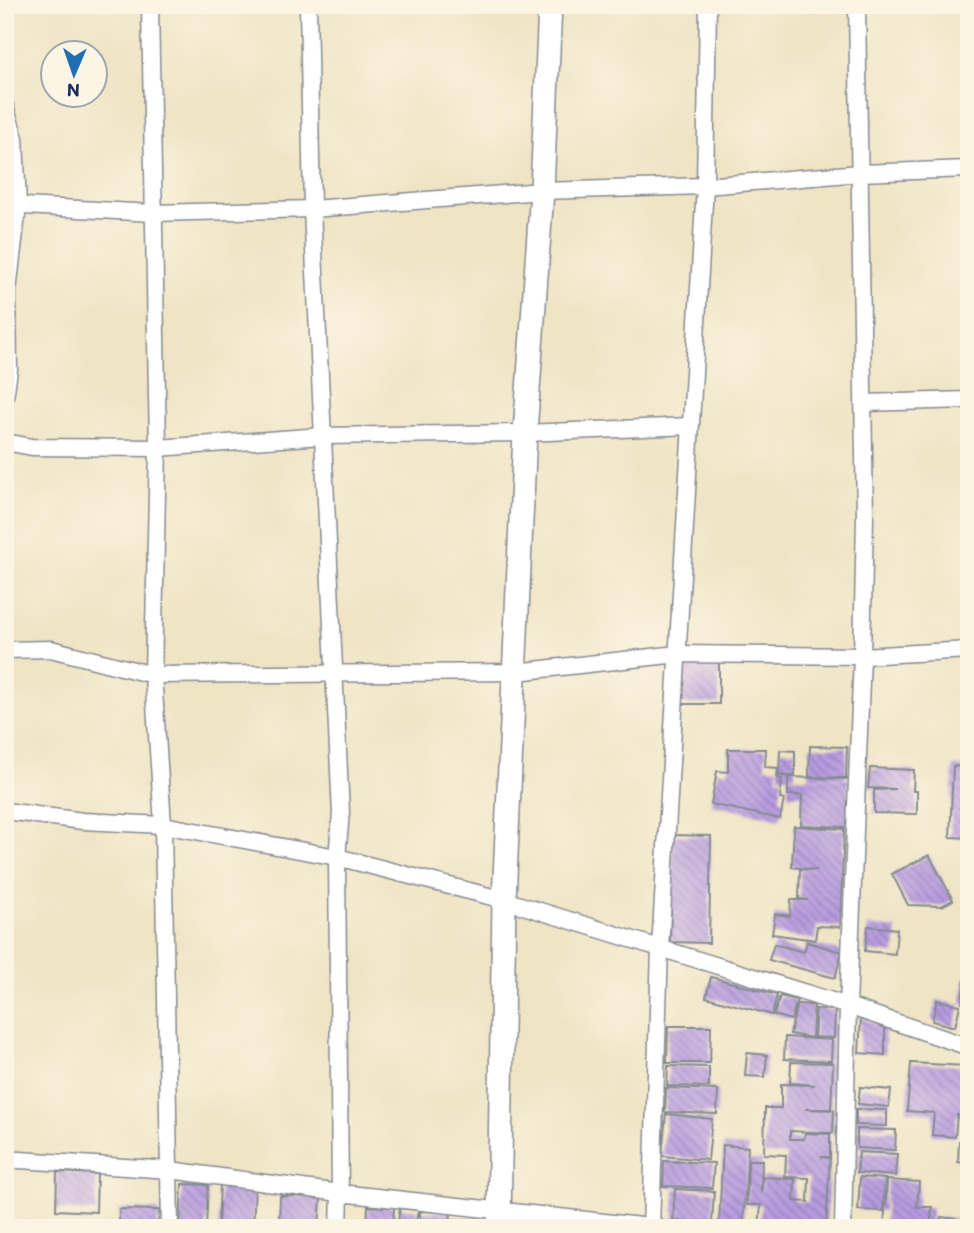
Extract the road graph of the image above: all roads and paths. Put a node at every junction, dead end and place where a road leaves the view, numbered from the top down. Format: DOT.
graph roads {
  1 [pos="150,5"];
  2 [pos="308,5"];
  3 [pos="550,5"];
  4 [pos="708,5"];
  5 [pos="857,5"];
  6 [pos="5,106"];
  7 [pos="969,169"];
  8 [pos="860,173"];
  9 [pos="705,186"];
  10 [pos="542,191"];
  11 [pos="11,205"];
  12 [pos="312,209"];
  13 [pos="153,213"];
  14 [pos="5,398"];
  15 [pos="969,400"];
  16 [pos="863,403"];
  17 [pos="690,426"];
  18 [pos="525,433"];
  19 [pos="322,436"];
  20 [pos="5,442"];
  21 [pos="158,448"];
  22 [pos="5,650"];
  23 [pos="969,650"];
  24 [pos="678,654"];
  25 [pos="862,656"];
  26 [pos="334,672"];
  27 [pos="516,672"];
  28 [pos="153,675"];
  29 [pos="5,811"];
  30 [pos="163,825"];
  31 [pos="337,857"];
  32 [pos="504,900"];
  33 [pos="660,949"];
  34 [pos="848,1006"];
  35 [pos="969,1047"];
  36 [pos="5,1159"];
  37 [pos="170,1170"];
  38 [pos="340,1193"];
  39 [pos="499,1219"];
  40 [pos="653,1227"];
  41 [pos="170,1228"];
  42 [pos="339,1228"];
  43 [pos="843,1228"];
  1 -- 13 [label="street"];
  2 -- 12 [label="street"];
  3 -- 10 [label="street"];
  4 -- 9 [label="street"];
  5 -- 8 [label="street"];
  6 -- 11 [label="street"];
  7 -- 8 [label="street"];
  8 -- 9 [label="street"];
  8 -- 16 [label="street"];
  9 -- 10 [label="street"];
  9 -- 17 [label="street"];
  10 -- 12 [label="street"];
  10 -- 18 [label="street"];
  11 -- 13 [label="street"];
  11 -- 14 [label="street"];
  12 -- 13 [label="street"];
  12 -- 19 [label="street"];
  13 -- 21 [label="street"];
  15 -- 16 [label="street"];
  16 -- 25 [label="street"];
  17 -- 18 [label="street"];
  17 -- 24 [label="street"];
  18 -- 19 [label="street"];
  18 -- 27 [label="street"];
  19 -- 21 [label="street"];
  19 -- 26 [label="street"];
  20 -- 21 [label="street"];
  21 -- 28 [label="street"];
  22 -- 28 [label="street"];
  23 -- 25 [label="street"];
  24 -- 25 [label="street"];
  24 -- 27 [label="street"];
  24 -- 33 [label="street"];
  25 -- 34 [label="street"];
  26 -- 27 [label="street"];
  26 -- 28 [label="street"];
  26 -- 31 [label="street"];
  27 -- 32 [label="street"];
  28 -- 30 [label="street"];
  29 -- 30 [label="street"];
  30 -- 31 [label="street"];
  30 -- 37 [label="street"];
  31 -- 32 [label="street"];
  31 -- 38 [label="street"];
  32 -- 33 [label="street"];
  32 -- 39 [label="street"];
  33 -- 34 [label="street"];
  33 -- 40 [label="street"];
  34 -- 35 [label="street"];
  34 -- 43 [label="street"];
  36 -- 37 [label="street"];
  37 -- 38 [label="street"];
  37 -- 41 [label="street"];
  38 -- 39 [label="street"];
  38 -- 42 [label="street"];
  39 -- 40 [label="street"];
}
